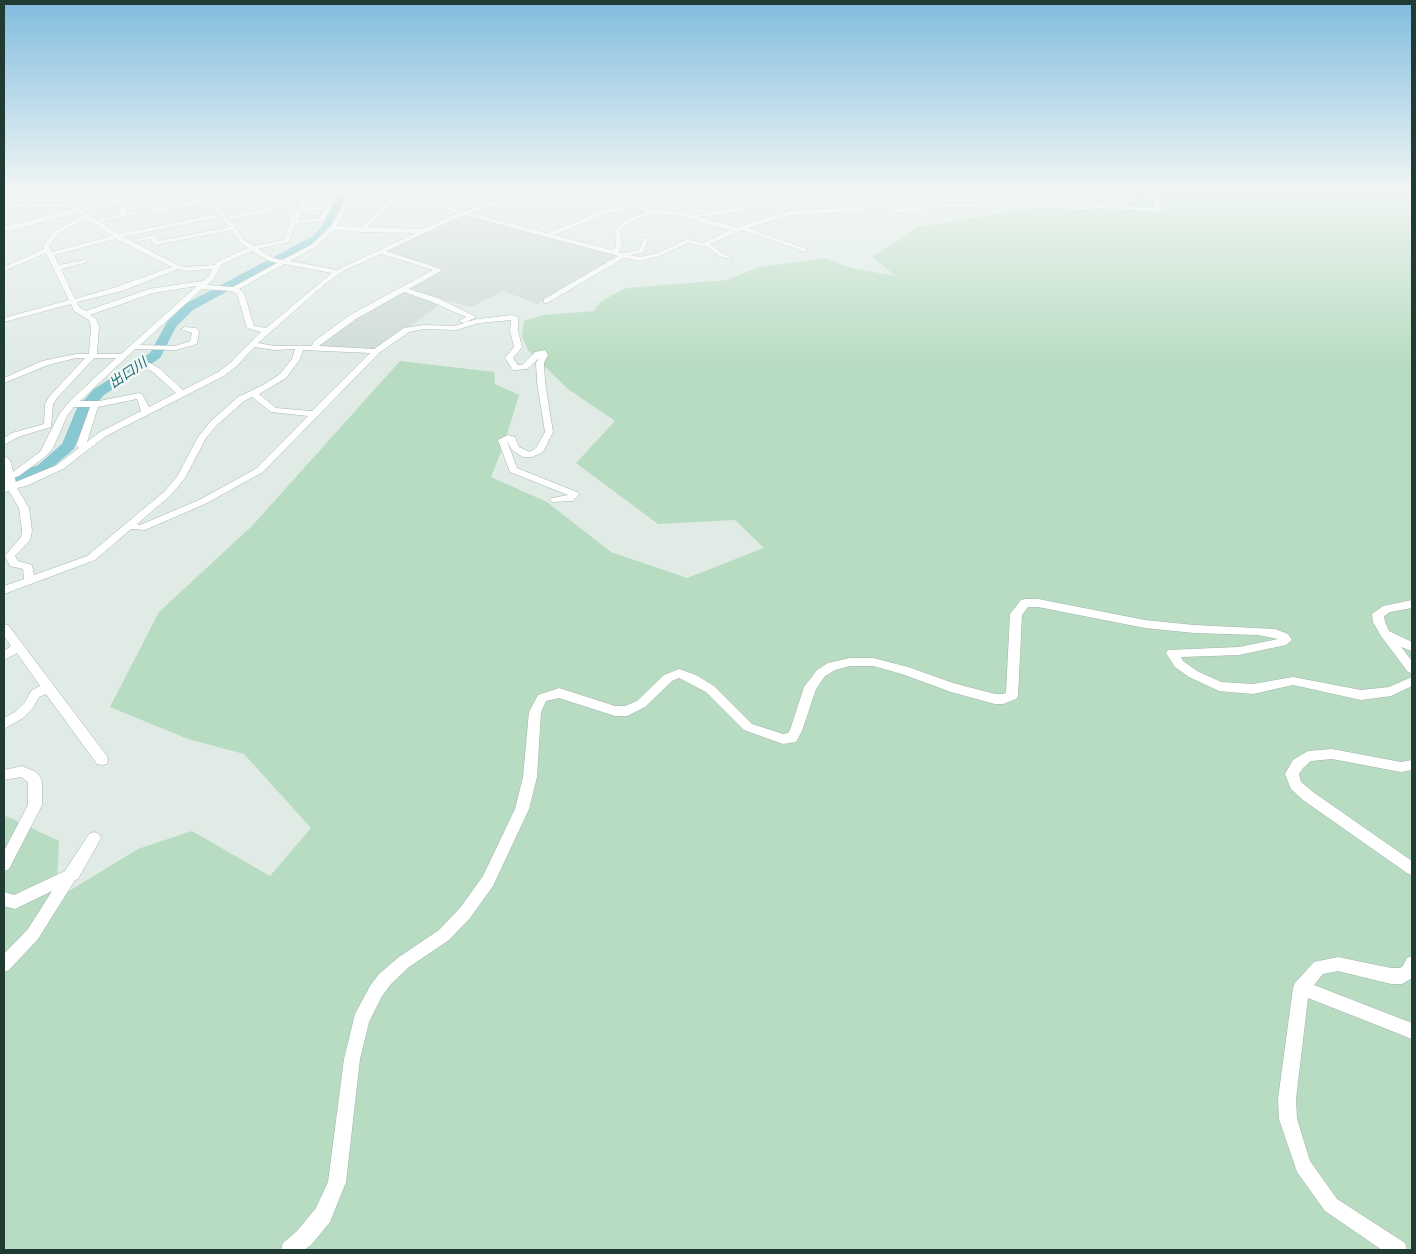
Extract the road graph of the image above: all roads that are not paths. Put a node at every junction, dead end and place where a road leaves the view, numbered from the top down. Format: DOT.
graph roads {
  1 [pos="61,248"];
  2 [pos="140,248"];
  3 [pos="253,248"];
  4 [pos="309,248"];
  5 [pos="391,248"];
  6 [pos="597,248"];
  7 [pos="618,248"];
  8 [pos="643,248"];
  9 [pos="673,248"];
  10 [pos="711,248"];
  11 [pos="798,248"];
  12 [pos="48,250"];
  13 [pos="805,250"];
  14 [pos="382,252"];
  15 [pos="614,252"];
  16 [pos="624,255"];
  17 [pos="729,258"];
  18 [pos="4,260"];
  19 [pos="85,262"];
  20 [pos="285,262"];
  21 [pos="12,265"];
  22 [pos="216,267"];
  23 [pos="56,268"];
  24 [pos="182,268"];
  25 [pos="4,269"];
  26 [pos="338,272"];
  27 [pos="203,285"];
  28 [pos="183,286"];
  29 [pos="234,289"];
  30 [pos="402,289"];
  31 [pos="73,301"];
  32 [pos="546,301"];
  33 [pos="85,314"];
  34 [pos="475,319"];
  35 [pos="4,320"];
  36 [pos="185,329"];
  37 [pos="267,331"];
  38 [pos="252,344"];
  39 [pos="135,347"];
  40 [pos="300,348"];
  41 [pos="315,348"];
  42 [pos="376,351"];
  43 [pos="93,355"];
  44 [pos="124,356"];
  45 [pos="147,365"];
  46 [pos="4,381"];
  47 [pos="252,392"];
  48 [pos="182,394"];
  49 [pos="76,404"];
  50 [pos="95,404"];
  51 [pos="146,414"];
  52 [pos="314,414"];
  53 [pos="4,442"];
  54 [pos="88,446"];
  55 [pos="4,460"];
  56 [pos="8,484"];
  57 [pos="555,500"];
  58 [pos="129,526"];
  59 [pos="29,579"];
  60 [pos="4,590"];
  61 [pos="1412,604"];
  62 [pos="4,628"];
  63 [pos="1384,633"];
  64 [pos="18,647"];
  65 [pos="1412,647"];
  66 [pos="4,656"];
  67 [pos="1412,669"];
  68 [pos="1412,681"];
  69 [pos="48,687"];
  70 [pos="4,724"];
  71 [pos="102,760"];
  72 [pos="1412,765"];
  73 [pos="4,775"];
  74 [pos="94,838"];
  75 [pos="4,865"];
  76 [pos="1412,869"];
  77 [pos="73,874"];
  78 [pos="4,899"];
  79 [pos="1412,963"];
  80 [pos="4,964"];
  81 [pos="1301,988"];
  82 [pos="1412,1031"];
  83 [pos="290,1250"];
  84 [pos="1398,1250"];
  1 -- 12 [label="street"];
  2 -- 24 [label="street"];
  3 -- 20 [label="street"];
  3 -- 22 [label="street"];
  4 -- 20 [label="street"];
  5 -- 14 [label="street"];
  6 -- 15 [label="street"];
  7 -- 15 [label="street"];
  8 -- 16 [label="street"];
  9 -- 16 [label="street"];
  10 -- 17 [label="street"];
  11 -- 13 [label="street"];
  12 -- 21 [label="street"];
  12 -- 23 [label="street"];
  14 -- 26 [label="street"];
  14 -- 30 [label="street"];
  15 -- 16 [label="street"];
  16 -- 32 [label="street"];
  18 -- 21 [label="street"];
  19 -- 23 [label="street"];
  20 -- 26 [label="street"];
  20 -- 29 [label="street"];
  21 -- 25 [label="street"];
  22 -- 24 [label="street"];
  22 -- 27 [label="street"];
  23 -- 31 [label="street"];
  24 -- 28 [label="street"];
  24 -- 31 [label="street"];
  26 -- 37 [label="street"];
  27 -- 28 [label="street"];
  27 -- 29 [label="street"];
  27 -- 39 [label="street"];
  28 -- 33 [label="street"];
  29 -- 37 [label="street"];
  30 -- 34 [label="street"];
  30 -- 41 [label="street"];
  31 -- 33 [label="street"];
  31 -- 35 [label="street"];
  33 -- 43 [label="street"];
  34 -- 42 [label="street"];
  34 -- 57 [label="street"];
  36 -- 39 [label="street"];
  37 -- 38 [label="street"];
  38 -- 40 [label="street"];
  38 -- 48 [label="street"];
  39 -- 44 [label="street"];
  40 -- 41 [label="street"];
  40 -- 47 [label="street"];
  41 -- 42 [label="street"];
  42 -- 52 [label="street"];
  43 -- 44 [label="street"];
  43 -- 46 [label="street"];
  43 -- 53 [label="street"];
  44 -- 49 [label="street"];
  45 -- 48 [label="street"];
  47 -- 52 [label="street"];
  47 -- 58 [label="street"];
  48 -- 51 [label="street"];
  49 -- 50 [label="street"];
  49 -- 56 [label="street"];
  50 -- 51 [label="street"];
  50 -- 54 [label="street"];
  51 -- 54 [label="street"];
  52 -- 58 [label="street"];
  54 -- 56 [label="street"];
  55 -- 56 [label="main road"];
  56 -- 59 [label="street"];
  58 -- 59 [label="street"];
  59 -- 60 [label="street"];
  61 -- 63 [label="street"];
  62 -- 64 [label="street"];
  63 -- 65 [label="street"];
  63 -- 67 [label="street"];
  64 -- 66 [label="street"];
  64 -- 69 [label="street"];
  68 -- 83 [label="street"];
  69 -- 70 [label="street"];
  69 -- 71 [label="street"];
  72 -- 76 [label="street"];
  73 -- 75 [label="street"];
  74 -- 77 [label="street"];
  77 -- 78 [label="street"];
  77 -- 80 [label="street"];
  79 -- 81 [label="street"];
  81 -- 82 [label="street"];
  81 -- 84 [label="street"];
}
